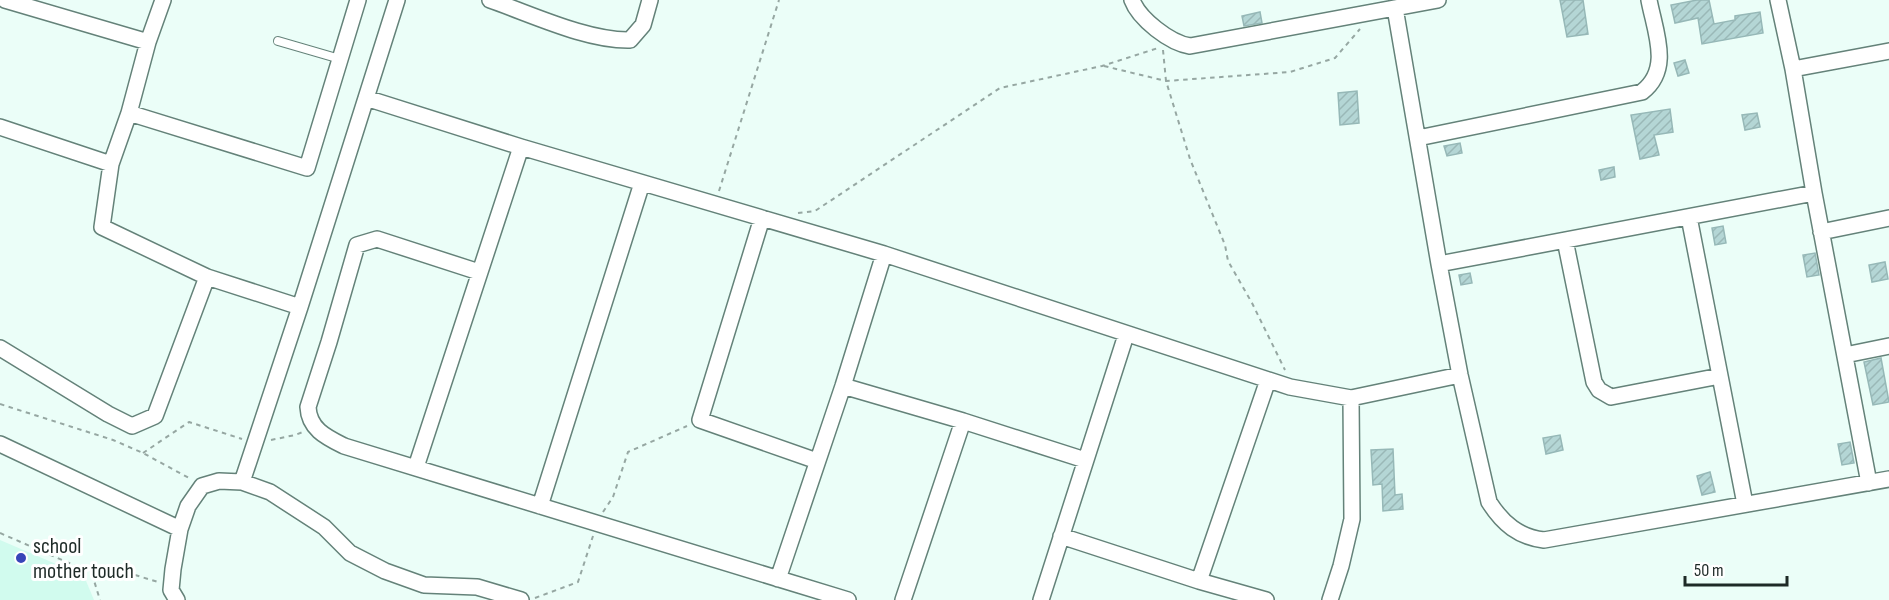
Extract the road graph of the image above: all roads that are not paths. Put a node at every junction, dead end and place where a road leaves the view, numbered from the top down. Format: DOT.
graph roads {
  1 [pos="5,0"];
  2 [pos="163,0"];
  3 [pos="358,0"];
  4 [pos="397,0"];
  5 [pos="490,0"];
  6 [pos="650,0"];
  7 [pos="1132,0"];
  8 [pos="1438,0"];
  9 [pos="1649,0"];
  10 [pos="1778,0"];
  11 [pos="1395,8"];
  12 [pos="278,41"];
  13 [pos="148,42"];
  14 [pos="1888,54"];
  15 [pos="340,59"];
  16 [pos="1793,69"];
  17 [pos="366,98"];
  18 [pos="129,113"];
  19 [pos="0,127"];
  20 [pos="1418,138"];
  21 [pos="521,147"];
  22 [pos="111,164"];
  23 [pos="642,183"];
  24 [pos="1814,193"];
  25 [pos="1689,217"];
  26 [pos="762,218"];
  27 [pos="1889,218"];
  28 [pos="1821,232"];
  29 [pos="1566,240"];
  30 [pos="884,254"];
  31 [pos="1439,264"];
  32 [pos="479,273"];
  33 [pos="207,277"];
  34 [pos="300,307"];
  35 [pos="1126,334"];
  36 [pos="1889,346"];
  37 [pos="0,348"];
  38 [pos="1845,355"];
  39 [pos="1460,375"];
  40 [pos="1720,376"];
  41 [pos="1268,380"];
  42 [pos="843,386"];
  43 [pos="1351,398"];
  44 [pos="963,421"];
  45 [pos="0,444"];
  46 [pos="1084,460"];
  47 [pos="817,461"];
  48 [pos="416,467"];
  49 [pos="1889,479"];
  50 [pos="242,482"];
  51 [pos="1869,483"];
  52 [pos="1745,504"];
  53 [pos="540,506"];
  54 [pos="180,530"];
  55 [pos="1061,536"];
  56 [pos="778,579"];
  57 [pos="1199,581"];
  58 [pos="174,595"];
  59 [pos="521,600"];
  60 [pos="848,600"];
  61 [pos="903,600"];
  62 [pos="1041,600"];
  63 [pos="1266,600"];
  64 [pos="1330,600"];
  1 -- 13 [label="street"];
  2 -- 13 [label="street"];
  3 -- 15 [label="street"];
  4 -- 17 [label="street"];
  5 -- 6 [label="street"];
  7 -- 11 [label="street"];
  8 -- 11 [label="street"];
  9 -- 20 [label="street"];
  10 -- 16 [label="street"];
  11 -- 20 [label="street"];
  12 -- 15 [label="lane"];
  13 -- 18 [label="street"];
  14 -- 16 [label="street"];
  15 -- 18 [label="street"];
  16 -- 24 [label="street"];
  17 -- 21 [label="street"];
  17 -- 34 [label="street"];
  18 -- 22 [label="street"];
  19 -- 22 [label="street"];
  20 -- 31 [label="street"];
  21 -- 23 [label="street"];
  21 -- 32 [label="street"];
  22 -- 33 [label="street"];
  23 -- 26 [label="street"];
  23 -- 53 [label="street"];
  24 -- 25 [label="street"];
  24 -- 28 [label="street"];
  25 -- 29 [label="street"];
  25 -- 40 [label="street"];
  26 -- 30 [label="street"];
  26 -- 47 [label="street"];
  27 -- 28 [label="street"];
  28 -- 38 [label="street"];
  29 -- 31 [label="street"];
  29 -- 40 [label="street"];
  30 -- 35 [label="street"];
  30 -- 42 [label="street"];
  31 -- 39 [label="street"];
  32 -- 48 [label="street"];
  32 -- 48 [label="street"];
  33 -- 34 [label="street"];
  33 -- 37 [label="street"];
  34 -- 50 [label="street"];
  35 -- 41 [label="street"];
  35 -- 46 [label="street"];
  36 -- 38 [label="street"];
  38 -- 51 [label="street"];
  39 -- 43 [label="street"];
  39 -- 52 [label="street"];
  40 -- 52 [label="street"];
  41 -- 43 [label="street"];
  41 -- 57 [label="street"];
  42 -- 44 [label="street"];
  42 -- 47 [label="street"];
  43 -- 64 [label="street"];
  44 -- 46 [label="street"];
  44 -- 61 [label="street"];
  45 -- 54 [label="street"];
  46 -- 55 [label="street"];
  47 -- 56 [label="street"];
  48 -- 53 [label="street"];
  49 -- 51 [label="street"];
  50 -- 54 [label="street"];
  50 -- 59 [label="street"];
  51 -- 52 [label="street"];
  53 -- 56 [label="street"];
  54 -- 58 [label="street"];
  55 -- 57 [label="street"];
  55 -- 62 [label="street"];
  56 -- 60 [label="street"];
  57 -- 63 [label="street"];
}
